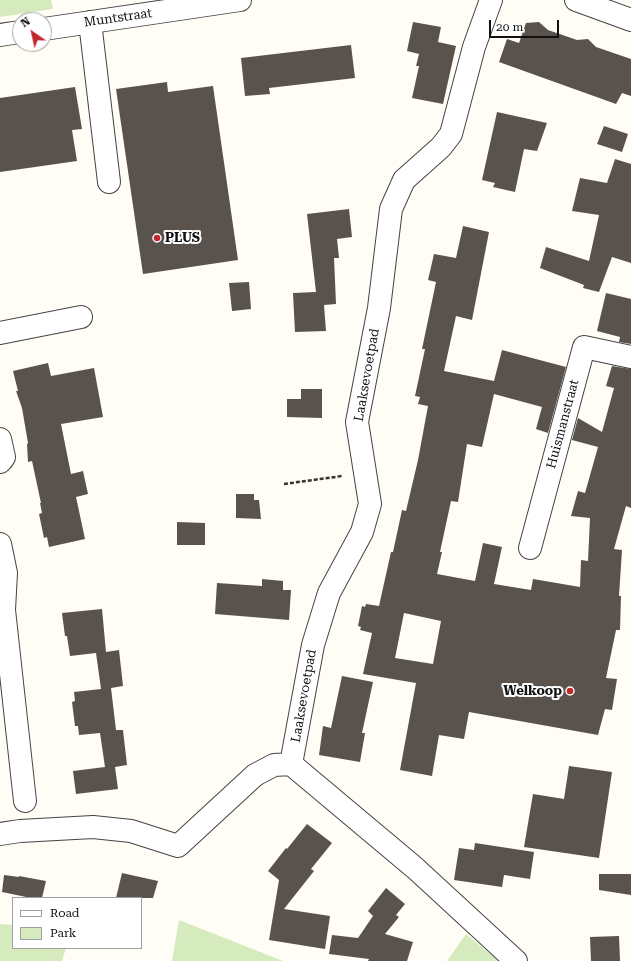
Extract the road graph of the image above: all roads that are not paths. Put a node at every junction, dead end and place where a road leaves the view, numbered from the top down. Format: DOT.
graph roads {
  1 [pos="240,0"];
  2 [pos="491,0"];
  3 [pos="576,0"];
  4 [pos="631,20"];
  5 [pos="90,22"];
  6 [pos="52,28"];
  7 [pos="12,33"];
  8 [pos="0,35"];
  9 [pos="109,182"];
  10 [pos="81,317"];
  11 [pos="0,334"];
  12 [pos="631,357"];
  13 [pos="0,439"];
  14 [pos="0,462"];
  15 [pos="0,544"];
  16 [pos="530,548"];
  17 [pos="291,764"];
  18 [pos="26,801"];
  19 [pos="0,834"];
  20 [pos="516,961"];
  1 -- 5 [label="street, Muntstraat"];
  2 -- 17 [label="street, Laaksevoetpad"];
  3 -- 4 [label="street"];
  5 -- 6 [label="street, Muntstraat"];
  5 -- 9 [label="street"];
  7 -- 8 [label="street"];
  10 -- 11 [label="street"];
  12 -- 16 [label="street, Huismanstraat"];
  13 -- 14 [label="street"];
  15 -- 18 [label="street"];
  17 -- 19 [label="street"];
  17 -- 20 [label="street"];
}
